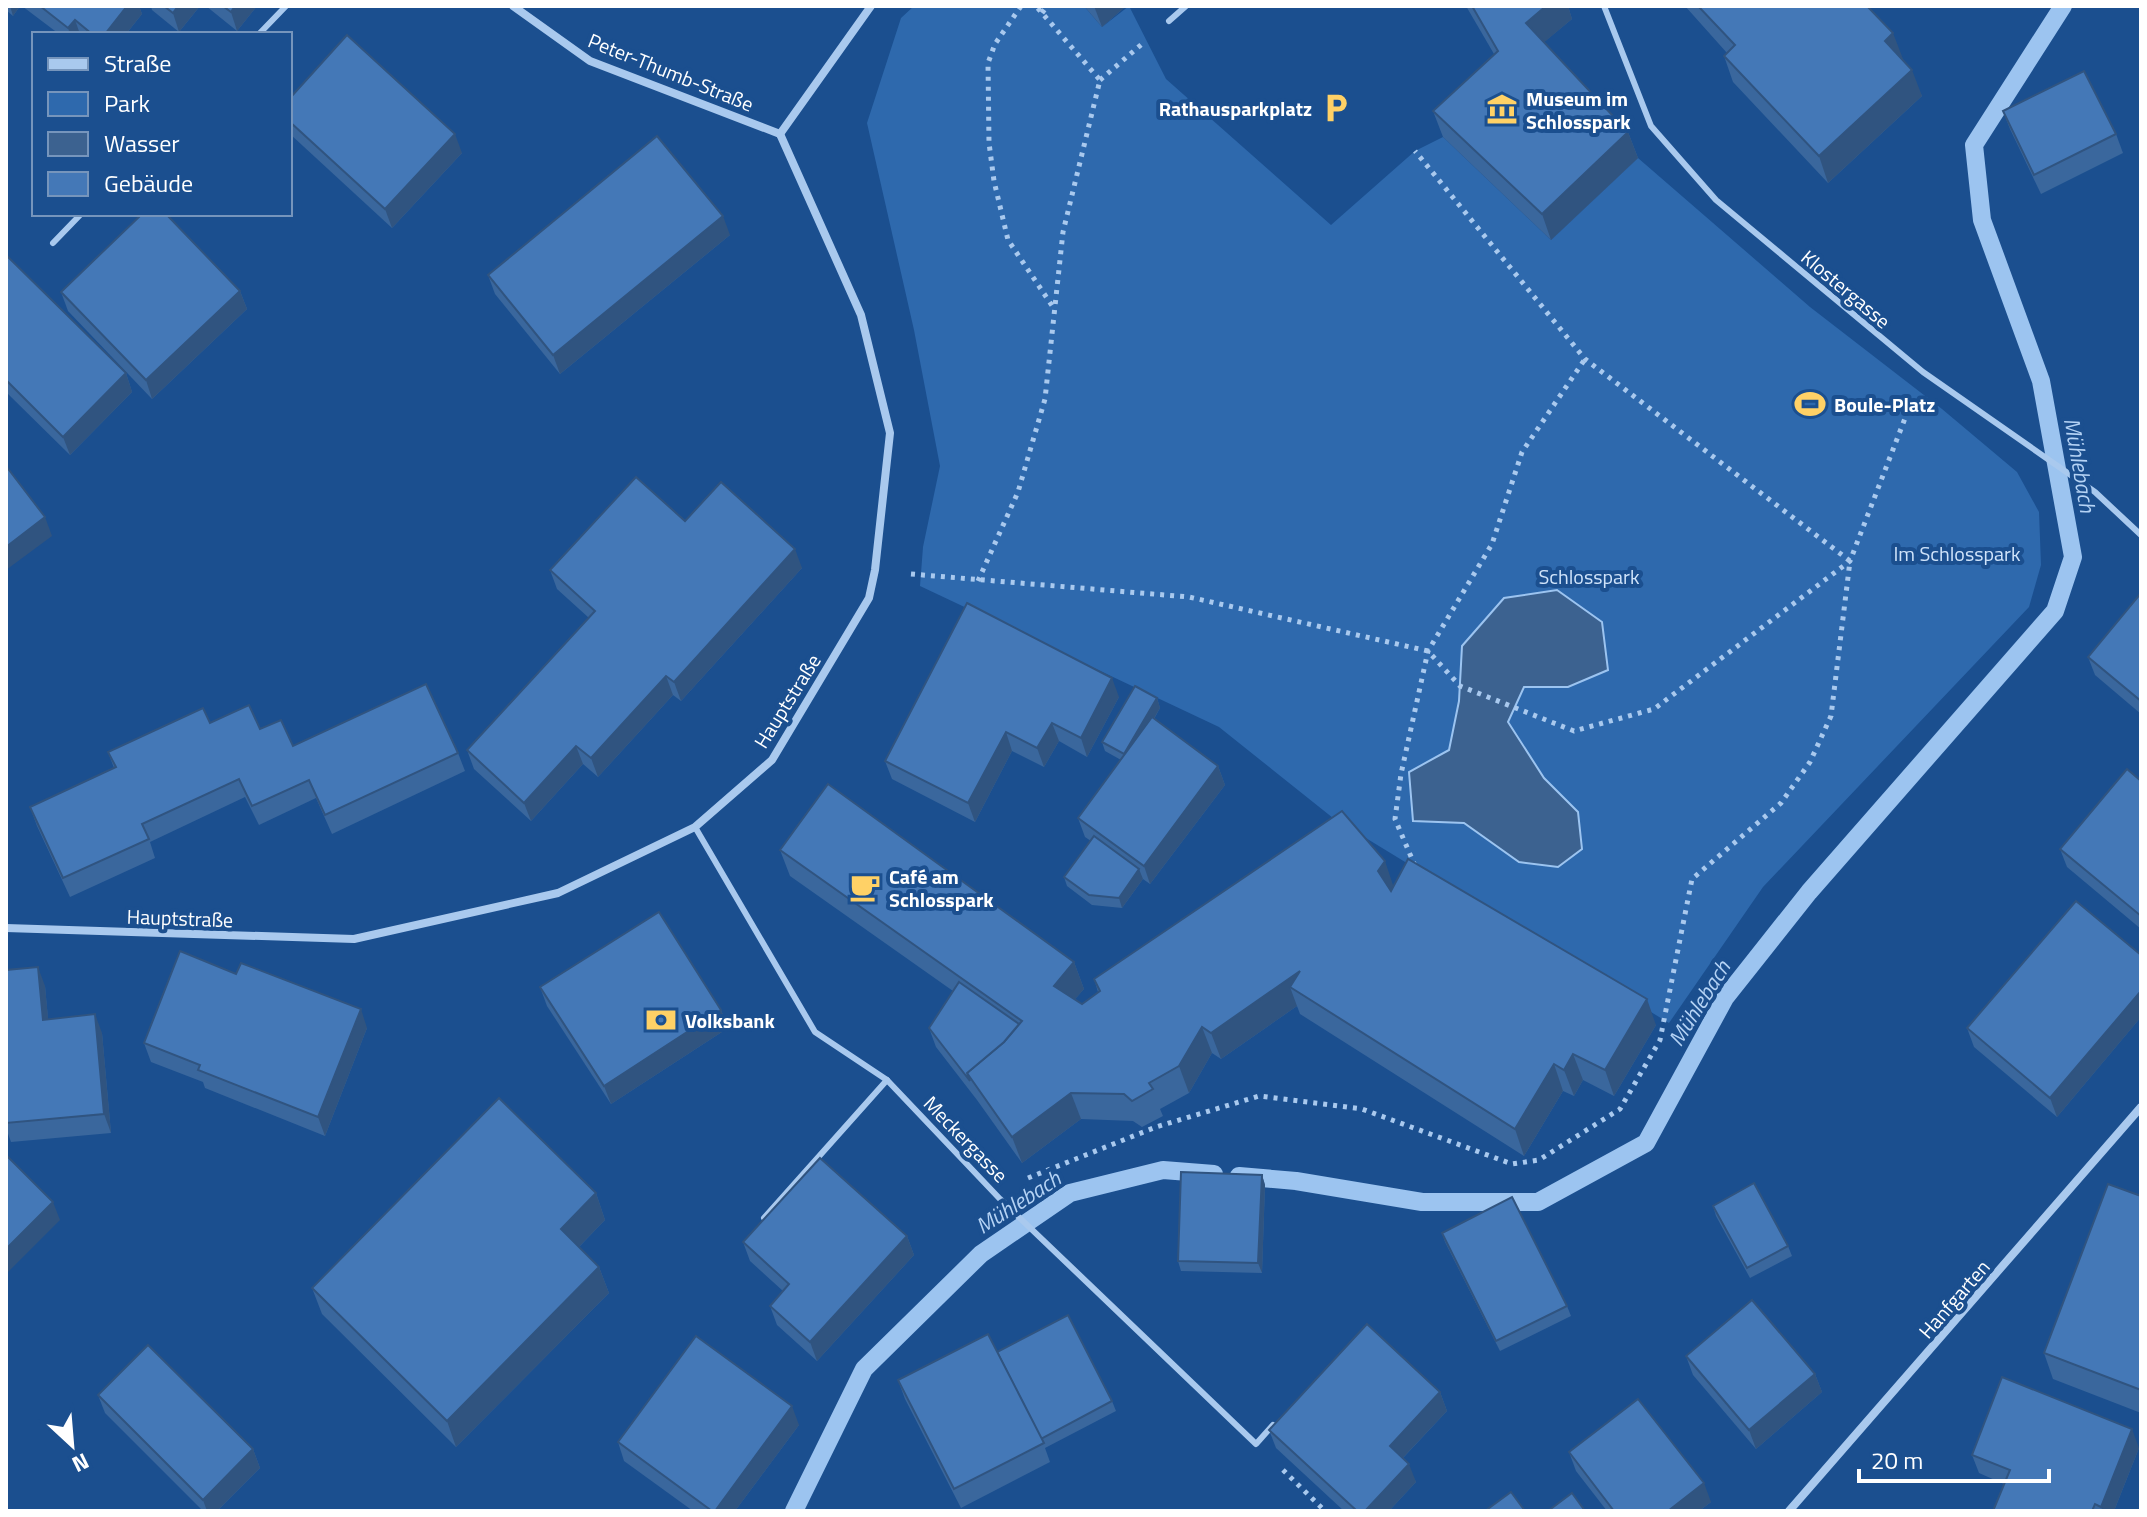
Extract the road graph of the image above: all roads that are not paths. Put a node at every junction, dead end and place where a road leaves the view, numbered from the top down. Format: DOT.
graph roads {
  1 [pos="286,6"];
  2 [pos="513,6"];
  3 [pos="871,6"];
  4 [pos="1186,6"];
  5 [pos="1604,6"];
  6 [pos="1169,21"];
  7 [pos="261,32"];
  8 [pos="780,134"];
  9 [pos="79,216"];
  10 [pos="53,243"];
  11 [pos="2141,535"];
  12 [pos="695,827"];
  13 [pos="6,928"];
  14 [pos="887,1080"];
  15 [pos="2141,1107"];
  16 [pos="764,1218"];
  17 [pos="1277,1422"];
  18 [pos="1789,1511"];
  1 -- 7 [label="lane"];
  2 -- 8 [label="street, Peter-Thumb-Straße"];
  3 -- 8 [label="street"];
  4 -- 6 [label="lane"];
  5 -- 11 [label="lane, Klostergasse"];
  8 -- 12 [label="street, Hauptstraße"];
  9 -- 10 [label="lane"];
  12 -- 13 [label="street, Hauptstraße"];
  12 -- 14 [label="lane, Meckergasse"];
  14 -- 16 [label="lane"];
  14 -- 17 [label="lane, Meckergasse"];
  15 -- 18 [label="street, Hanfgarten"];
}
